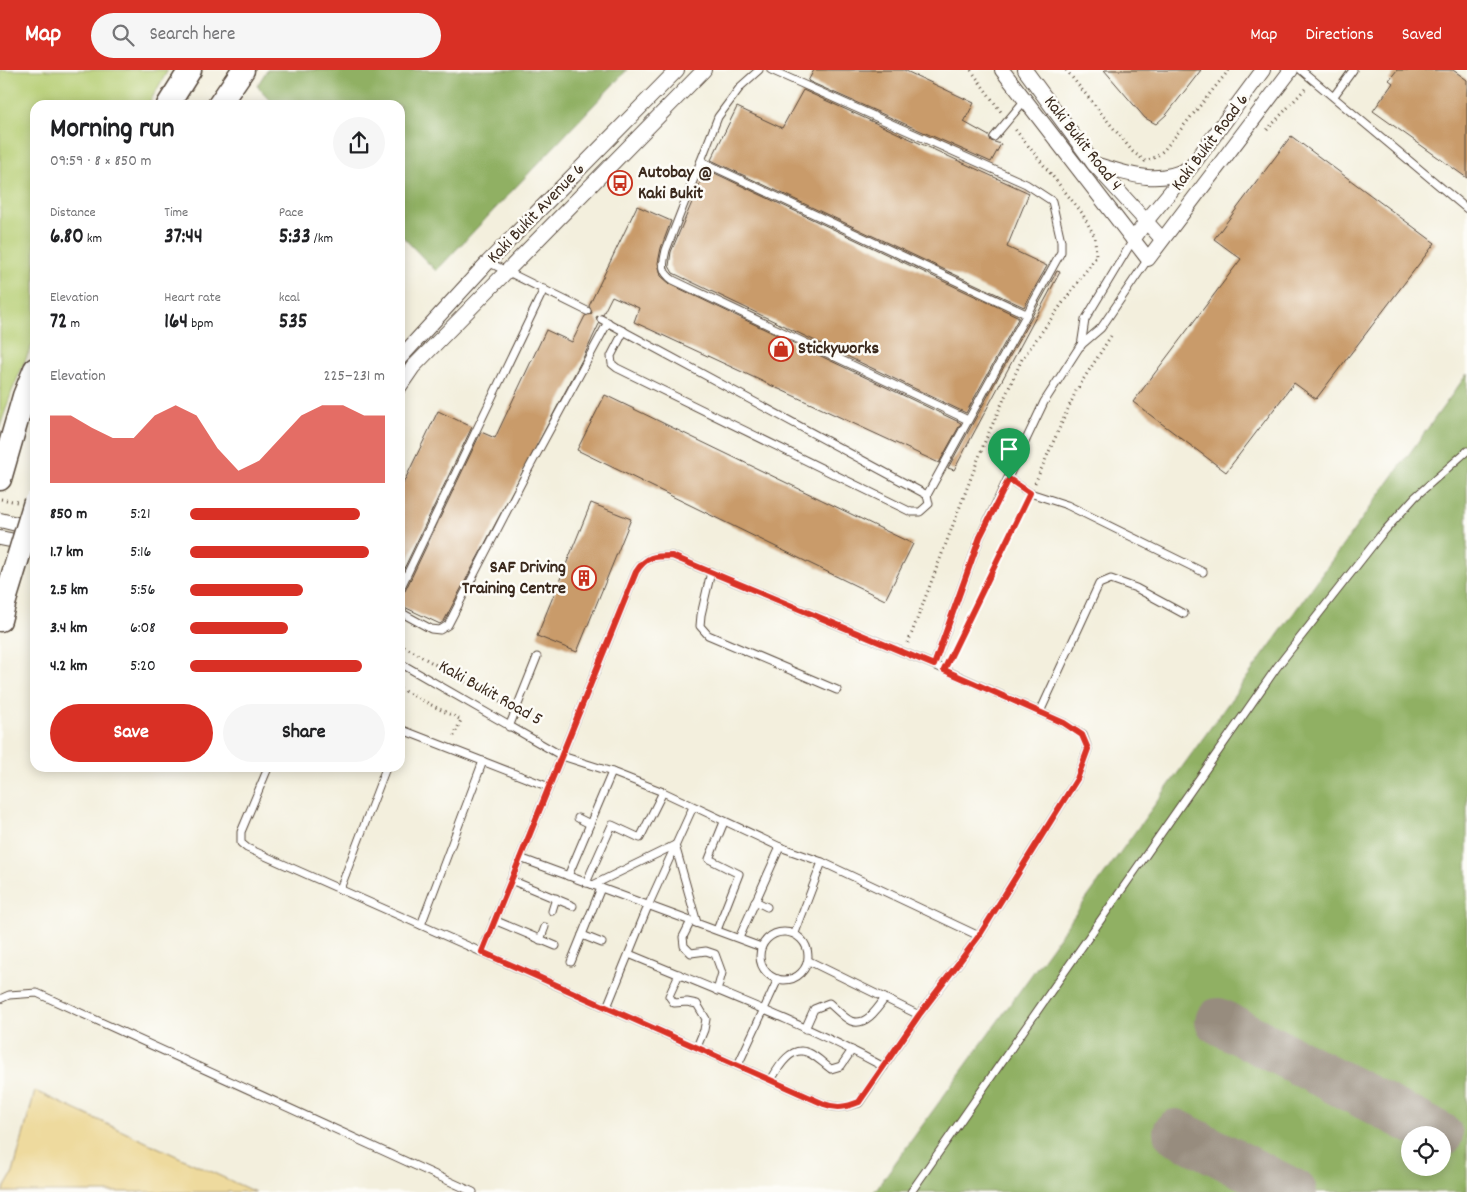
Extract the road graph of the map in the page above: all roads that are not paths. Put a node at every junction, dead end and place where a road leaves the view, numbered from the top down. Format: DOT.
graph roads {
  1 [pos="190,70"];
  2 [pos="243,70"];
  3 [pos="677,70"];
  4 [pos="704,70"];
  5 [pos="759,70"];
  6 [pos="770,70"];
  7 [pos="1002,70"];
  8 [pos="1025,70"];
  9 [pos="1263,70"];
  10 [pos="1291,70"];
  11 [pos="1301,70"];
  12 [pos="1353,70"];
  13 [pos="1334,96"];
  14 [pos="171,100"];
  15 [pos="222,100"];
  16 [pos="1024,100"];
  17 [pos="994,137"];
  18 [pos="701,161"];
  19 [pos="1094,164"];
  20 [pos="1192,167"];
  21 [pos="1467,209"];
  22 [pos="1147,220"];
  23 [pos="1162,239"];
  24 [pos="1133,240"];
  25 [pos="1148,259"];
  26 [pos="488,262"];
  27 [pos="509,270"];
  28 [pos="544,289"];
  29 [pos="587,311"];
  30 [pos="1026,314"];
  31 [pos="624,331"];
  32 [pos="1080,346"];
  33 [pos="405,353"];
  34 [pos="405,379"];
  35 [pos="30,381"];
  36 [pos="968,420"];
  37 [pos="1467,451"];
  38 [pos="1009,479"];
  39 [pos="0,480"];
  40 [pos="927,495"];
  41 [pos="30,519"];
  42 [pos="0,520"];
  43 [pos="30,527"];
  44 [pos="0,538"];
  45 [pos="30,545"];
  46 [pos="711,572"];
  47 [pos="1203,572"];
  48 [pos="405,579"];
  49 [pos="1184,614"];
  50 [pos="405,615"];
  51 [pos="0,620"];
  52 [pos="537,657"];
  53 [pos="934,665"];
  54 [pos="405,666"];
  55 [pos="837,690"];
  56 [pos="1040,712"];
  57 [pos="509,726"];
  58 [pos="405,732"];
  59 [pos="562,756"];
  60 [pos="483,761"];
  61 [pos="266,772"];
  62 [pos="384,772"];
  63 [pos="612,772"];
  64 [pos="549,787"];
  65 [pos="663,792"];
  66 [pos="693,807"];
  67 [pos="578,818"];
  68 [pos="724,822"];
  69 [pos="590,824"];
  70 [pos="675,845"];
  71 [pos="780,847"];
  72 [pos="520,858"];
  73 [pos="822,862"];
  74 [pos="568,876"];
  75 [pos="511,880"];
  76 [pos="589,884"];
  77 [pos="601,888"];
  78 [pos="340,889"];
  79 [pos="556,898"];
  80 [pos="755,901"];
  81 [pos="573,906"];
  82 [pos="648,906"];
  83 [pos="767,907"];
  84 [pos="552,911"];
  85 [pos="494,920"];
  86 [pos="694,922"];
  87 [pos="421,925"];
  88 [pos="545,927"];
  89 [pos="717,930"];
  90 [pos="795,933"];
  91 [pos="582,935"];
  92 [pos="979,936"];
  93 [pos="739,938"];
  94 [pos="540,940"];
  95 [pos="602,943"];
  96 [pos="556,946"];
  97 [pos="761,947"];
  98 [pos="482,952"];
  99 [pos="629,954"];
  100 [pos="809,961"];
  101 [pos="571,962"];
  102 [pos="679,974"];
  103 [pos="778,979"];
  104 [pos="717,990"];
  105 [pos="885,998"];
  106 [pos="0,1000"];
  107 [pos="608,1008"];
  108 [pos="763,1010"];
  109 [pos="919,1015"];
  110 [pos="805,1029"];
  111 [pos="697,1047"];
  112 [pos="852,1050"];
  113 [pos="738,1065"];
  114 [pos="884,1068"];
  115 [pos="771,1080"];
  116 [pos="473,1192"];
  117 [pos="911,1192"];
  1 -- 14 [label="highway"];
  2 -- 15 [label="highway"];
  3 -- 26 [label="street, Kaki Bukit Avenue 6"];
  4 -- 27 [label="street, Kaki Bukit Avenue 6"];
  5 -- 18 [label="lane"];
  6 -- 30 [label="lane"];
  7 -- 16 [label="street, Kaki Bukit Road 4"];
  8 -- 19 [label="street, Kaki Bukit Road 4"];
  9 -- 20 [label="street, Kaki Bukit Road 6"];
  10 -- 23 [label="street, Kaki Bukit Road 6"];
  11 -- 13 [label="lane"];
  12 -- 13 [label="lane"];
  13 -- 21 [label="lane"];
  16 -- 17 [label="lane"];
  16 -- 24 [label="street, Kaki Bukit Road 4"];
  18 -- 30 [label="lane"];
  18 -- 36 [label="lane"];
  19 -- 20 [label="street"];
  19 -- 22 [label="street, Kaki Bukit Road 4"];
  20 -- 22 [label="street, Kaki Bukit Road 6"];
  22 -- 23 [label="street, Kaki Bukit Road 4"];
  22 -- 24 [label="street"];
  23 -- 25 [label="street"];
  24 -- 25 [label="street, Kaki Bukit Road 4"];
  24 -- 32 [label="lane"];
  25 -- 32 [label="lane"];
  26 -- 27 [label="lane"];
  26 -- 33 [label="street, Kaki Bukit Avenue 6"];
  27 -- 28 [label="lane"];
  27 -- 34 [label="street, Kaki Bukit Avenue 6"];
  28 -- 29 [label="lane"];
  28 -- 48 [label="lane"];
  30 -- 36 [label="lane"];
  31 -- 40 [label="lane"];
  31 -- 40 [label="lane"];
  31 -- 50 [label="lane"];
  32 -- 38 [label="lane"];
  35 -- 39 [label="highway"];
  36 -- 40 [label="lane"];
  37 -- 117 [label="lane"];
  38 -- 47 [label="lane"];
  38 -- 53 [label="lane"];
  41 -- 51 [label="highway, bridge"];
  42 -- 43 [label="street"];
  44 -- 45 [label="street"];
  46 -- 53 [label="lane"];
  46 -- 55 [label="lane"];
  46 -- 59 [label="lane"];
  49 -- 56 [label="lane"];
  52 -- 57 [label="lane"];
  53 -- 56 [label="lane"];
  54 -- 57 [label="lane, Kaki Bukit Road 5"];
  56 -- 92 [label="lane"];
  57 -- 59 [label="lane, Kaki Bukit Road 5"];
  58 -- 60 [label="lane"];
  59 -- 63 [label="lane, Kaki Bukit Road 5"];
  59 -- 64 [label="lane"];
  60 -- 64 [label="lane"];
  60 -- 87 [label="lane"];
  61 -- 78 [label="lane"];
  62 -- 78 [label="lane"];
  63 -- 65 [label="lane, Kaki Bukit Road 5"];
  63 -- 69 [label="lane"];
  64 -- 72 [label="lane"];
  65 -- 66 [label="lane, Kaki Bukit Road 5"];
  65 -- 76 [label="lane"];
  66 -- 68 [label="lane, Kaki Bukit Road 5"];
  66 -- 70 [label="lane"];
  67 -- 69 [label="lane"];
  68 -- 71 [label="lane, Kaki Bukit Road 5"];
  68 -- 89 [label="lane"];
  69 -- 74 [label="lane"];
  70 -- 76 [label="lane"];
  70 -- 82 [label="lane"];
  70 -- 86 [label="lane"];
  71 -- 73 [label="lane, Kaki Bukit Road 5"];
  71 -- 80 [label="lane"];
  72 -- 74 [label="lane"];
  72 -- 75 [label="lane"];
  73 -- 90 [label="lane"];
  73 -- 92 [label="lane, Kaki Bukit Road 5"];
  74 -- 76 [label="lane"];
  75 -- 79 [label="lane"];
  75 -- 85 [label="lane"];
  76 -- 77 [label="lane"];
  77 -- 82 [label="lane"];
  77 -- 91 [label="lane"];
  78 -- 87 [label="lane"];
  79 -- 81 [label="lane"];
  79 -- 84 [label="lane"];
  80 -- 83 [label="lane"];
  80 -- 93 [label="lane"];
  82 -- 86 [label="lane"];
  82 -- 99 [label="lane"];
  85 -- 94 [label="lane"];
  85 -- 98 [label="lane"];
  86 -- 89 [label="lane"];
  86 -- 104 [label="lane"];
  87 -- 98 [label="lane"];
  88 -- 94 [label="lane"];
  89 -- 93 [label="lane"];
  90 -- 97 [label="lane"];
  90 -- 100 [label="lane"];
  91 -- 95 [label="lane"];
  91 -- 101 [label="lane"];
  92 -- 109 [label="lane"];
  93 -- 97 [label="lane"];
  94 -- 96 [label="lane"];
  97 -- 103 [label="lane"];
  98 -- 107 [label="lane"];
  99 -- 102 [label="lane"];
  99 -- 107 [label="lane"];
  100 -- 103 [label="lane"];
  100 -- 105 [label="lane"];
  102 -- 104 [label="lane"];
  102 -- 111 [label="lane"];
  103 -- 108 [label="lane"];
  104 -- 108 [label="lane"];
  105 -- 109 [label="lane"];
  105 -- 110 [label="lane"];
  106 -- 116 [label="lane"];
  107 -- 111 [label="lane"];
  108 -- 110 [label="lane"];
  108 -- 113 [label="lane"];
  109 -- 114 [label="lane"];
  110 -- 112 [label="lane"];
  111 -- 113 [label="lane"];
  112 -- 114 [label="lane"];
  112 -- 115 [label="lane"];
  113 -- 115 [label="lane"];
  114 -- 115 [label="lane"];
}
